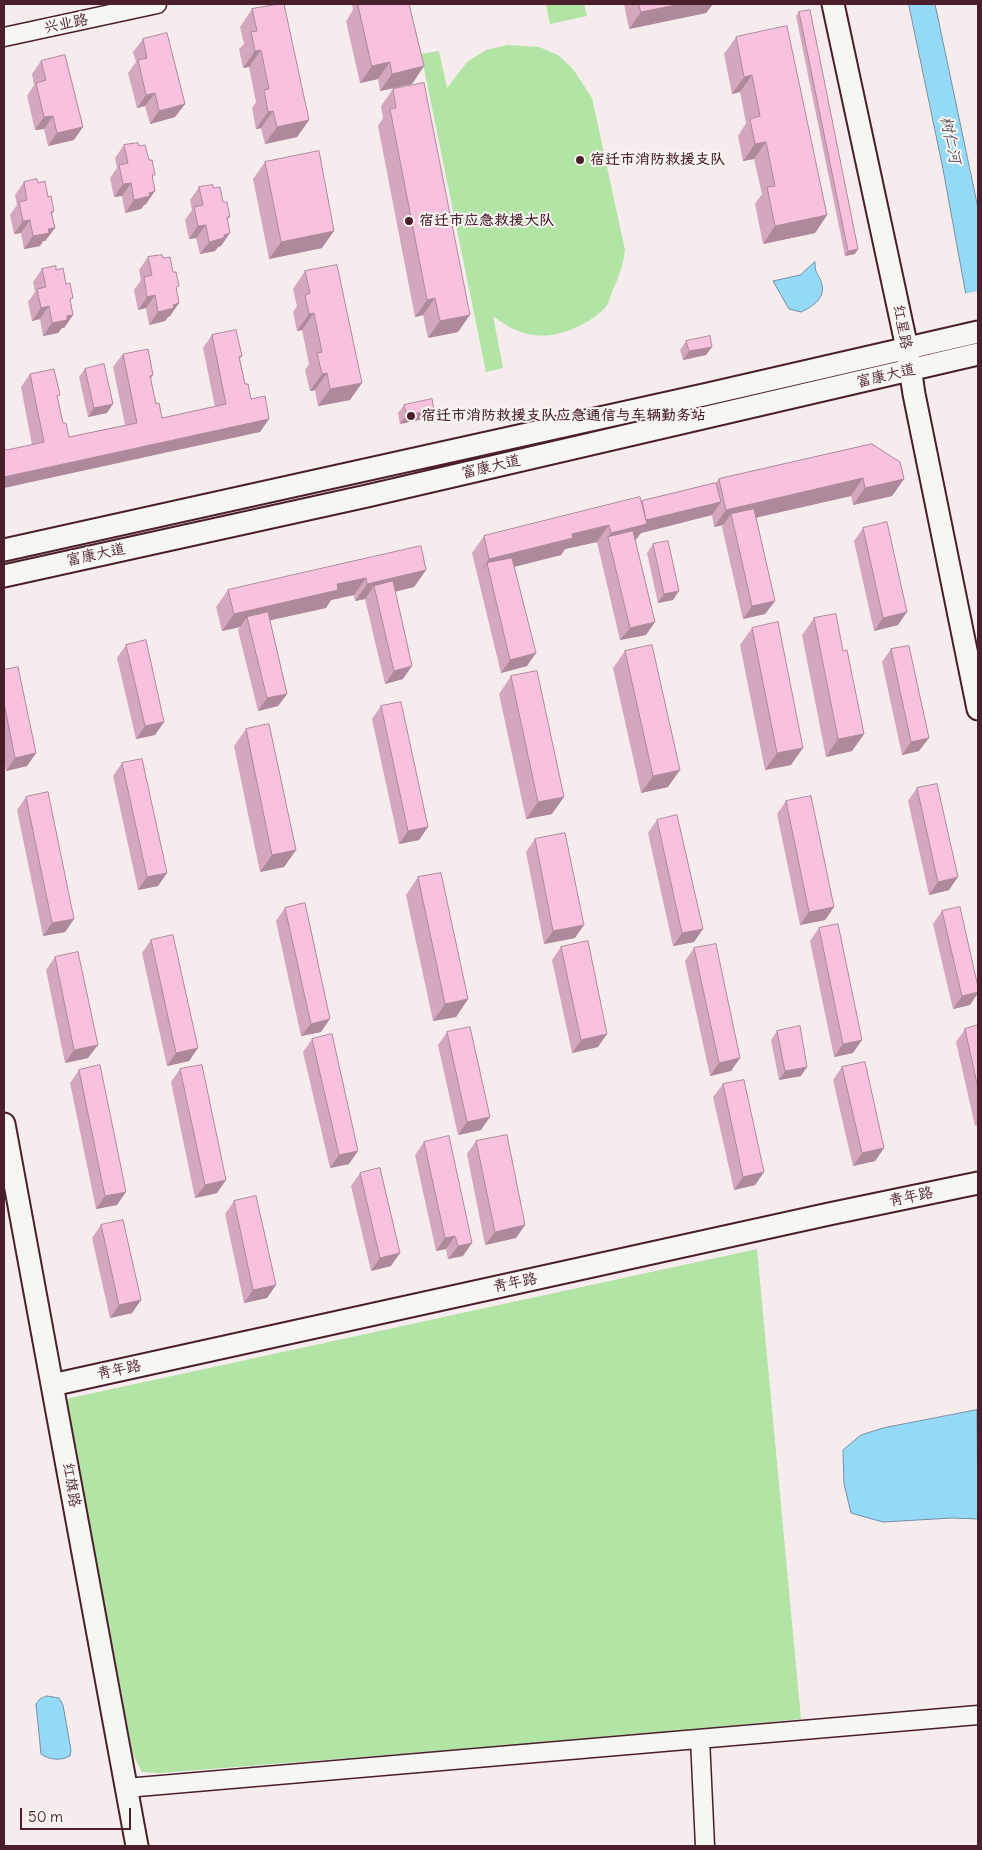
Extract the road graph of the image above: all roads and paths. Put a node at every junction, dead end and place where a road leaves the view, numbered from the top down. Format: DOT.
graph roads {
  1 [pos="157,4"];
  2 [pos="834,4"];
  3 [pos="87,11"];
  4 [pos="4,37"];
  5 [pos="978,332"];
  6 [pos="906,348"];
  7 [pos="978,354"];
  8 [pos="909,370"];
  9 [pos="4,550"];
  10 [pos="4,576"];
  11 [pos="978,709"];
  12 [pos="4,1124"];
  13 [pos="978,1182"];
  14 [pos="52,1385"];
  15 [pos="978,1715"];
  16 [pos="700,1739"];
  17 [pos="126,1788"];
  18 [pos="137,1846"];
  19 [pos="705,1846"];
  1 -- 3 [label="street, 兴业路"];
  2 -- 6 [label="street, 红星路"];
  3 -- 4 [label="street, 兴业路"];
  5 -- 6 [label="street, 富康大道"];
  6 -- 8 [label="street, 红星路"];
  6 -- 9 [label="street, 富康大道"];
  7 -- 8 [label="street, 富康大道"];
  8 -- 10 [label="street, 富康大道"];
  8 -- 11 [label="street, 红星路"];
  12 -- 14 [label="street, 红旗路"];
  13 -- 14 [label="street, 青年路"];
  14 -- 17 [label="street, 红旗路"];
  15 -- 16 [label="street"];
  16 -- 17 [label="street"];
  16 -- 19 [label="street"];
  17 -- 18 [label="street, 红旗路"];
}
